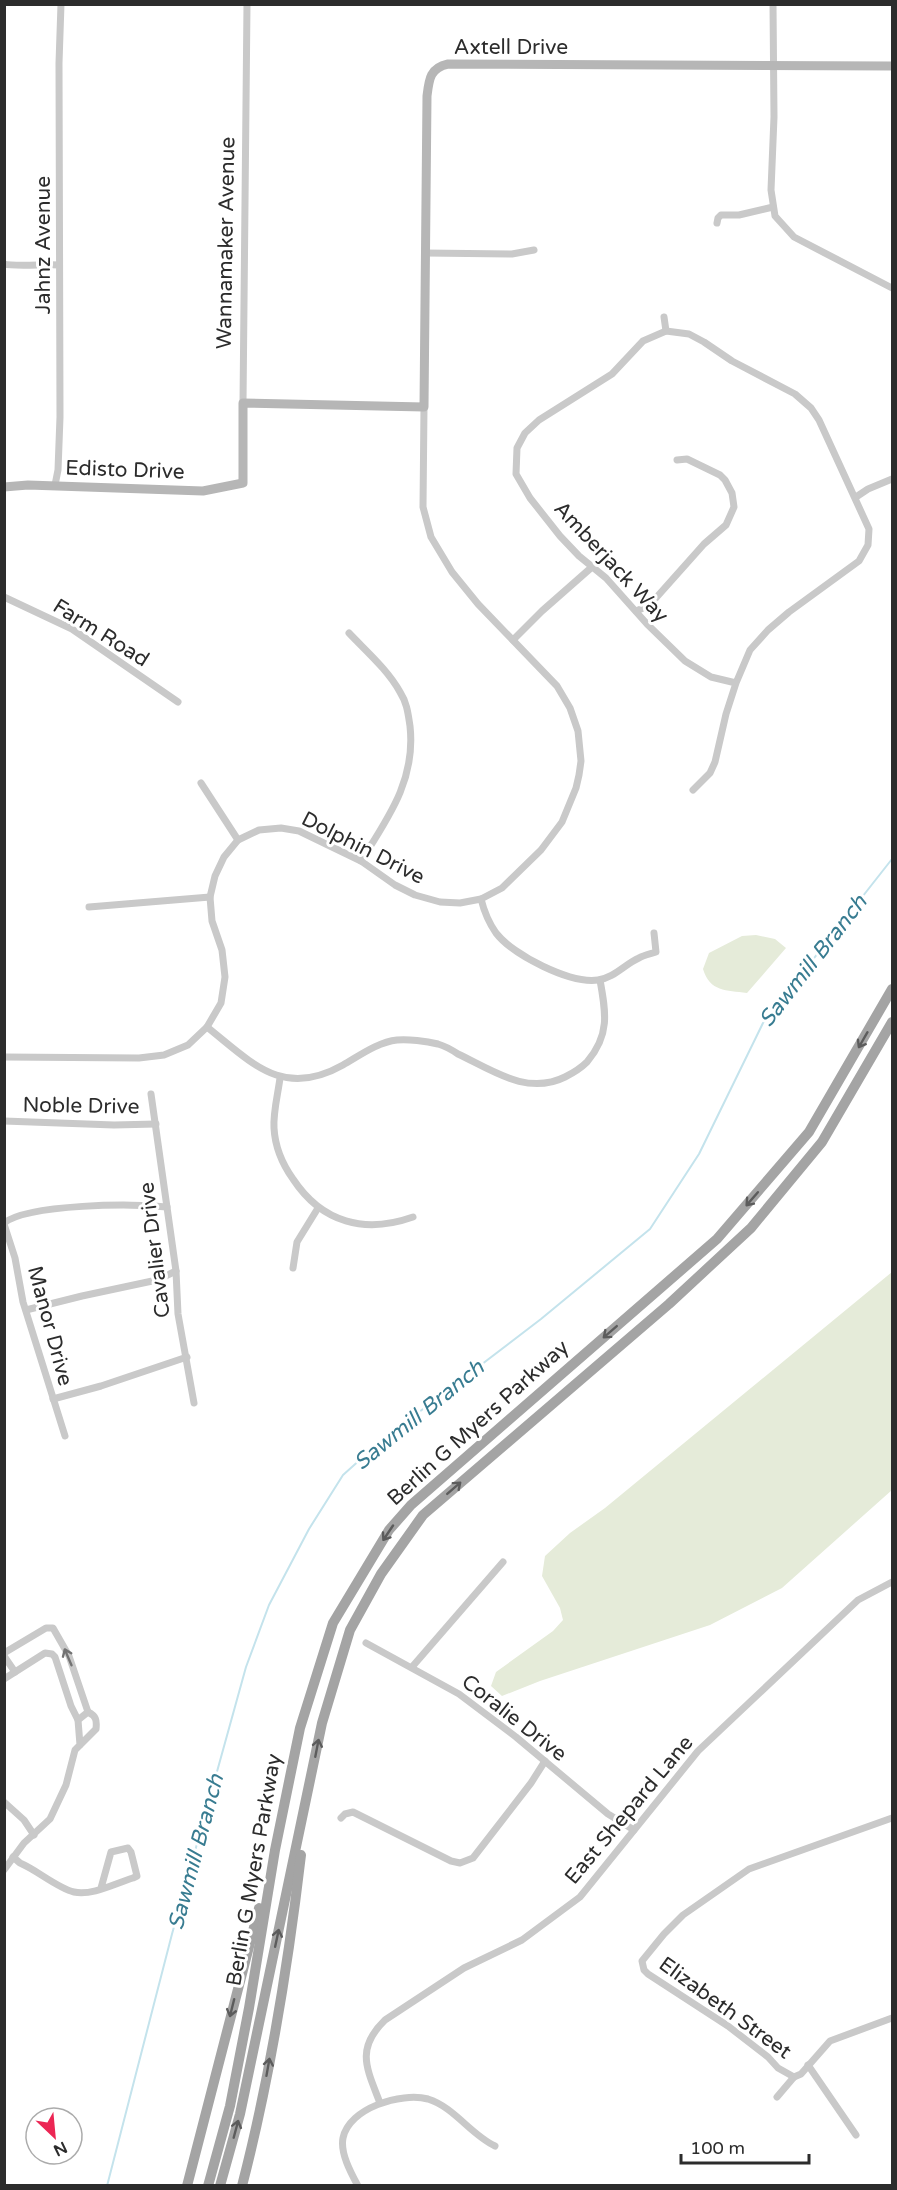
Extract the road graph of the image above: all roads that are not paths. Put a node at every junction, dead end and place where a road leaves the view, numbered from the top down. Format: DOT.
graph roads {
  1 [pos="61,4"];
  2 [pos="247,4"];
  3 [pos="773,4"];
  4 [pos="773,66"];
  5 [pos="892,66"];
  6 [pos="773,207"];
  7 [pos="717,223"];
  8 [pos="534,250"];
  9 [pos="426,253"];
  10 [pos="4,264"];
  11 [pos="59,265"];
  12 [pos="892,288"];
  13 [pos="664,317"];
  14 [pos="666,331"];
  15 [pos="243,403"];
  16 [pos="424,407"];
  17 [pos="677,460"];
  18 [pos="892,479"];
  19 [pos="243,483"];
  20 [pos="55,485"];
  21 [pos="4,487"];
  22 [pos="856,497"];
  23 [pos="592,567"];
  24 [pos="4,597"];
  25 [pos="636,611"];
  26 [pos="349,633"];
  27 [pos="513,640"];
  28 [pos="736,683"];
  29 [pos="178,702"];
  30 [pos="201,783"];
  31 [pos="693,790"];
  32 [pos="238,840"];
  33 [pos="361,861"];
  34 [pos="210,897"];
  35 [pos="481,899"];
  36 [pos="89,906"];
  37 [pos="654,933"];
  38 [pos="600,980"];
  39 [pos="892,989"];
  40 [pos="892,1022"];
  41 [pos="207,1027"];
  42 [pos="4,1057"];
  43 [pos="280,1078"];
  44 [pos="151,1094"];
  45 [pos="4,1122"];
  46 [pos="156,1124"];
  47 [pos="167,1207"];
  48 [pos="318,1208"];
  49 [pos="413,1217"];
  50 [pos="4,1224"];
  51 [pos="293,1268"];
  52 [pos="176,1271"];
  53 [pos="26,1310"];
  54 [pos="187,1357"];
  55 [pos="53,1399"];
  56 [pos="194,1403"];
  57 [pos="65,1436"];
  58 [pos="411,1505"];
  59 [pos="423,1515"];
  60 [pos="503,1562"];
  61 [pos="892,1582"];
  62 [pos="366,1643"];
  63 [pos="4,1655"];
  64 [pos="412,1667"];
  65 [pos="15,1672"];
  66 [pos="4,1679"];
  67 [pos="88,1712"];
  68 [pos="78,1719"];
  69 [pos="80,1745"];
  70 [pos="545,1761"];
  71 [pos="310,1784"];
  72 [pos="4,1802"];
  73 [pos="341,1818"];
  74 [pos="892,1818"];
  75 [pos="634,1830"];
  76 [pos="34,1834"];
  77 [pos="275,1850"];
  78 [pos="13,1857"];
  79 [pos="4,1870"];
  80 [pos="101,1888"];
  81 [pos="892,2018"];
  82 [pos="808,2065"];
  83 [pos="794,2077"];
  84 [pos="777,2097"];
  85 [pos="380,2103"];
  86 [pos="856,2134"];
  87 [pos="495,2146"];
  88 [pos="187,2186"];
  89 [pos="208,2186"];
  90 [pos="220,2186"];
  91 [pos="242,2186"];
  92 [pos="358,2186"];
  1 -- 11 [label="street, Jahnz Avenue"];
  2 -- 15 [label="street, Wannamaker Avenue"];
  3 -- 4 [label="street"];
  4 -- 5 [label="street, Axtell Drive"];
  4 -- 6 [label="street"];
  4 -- 9 [label="street, Axtell Drive"];
  6 -- 7 [label="street"];
  6 -- 12 [label="street"];
  8 -- 9 [label="street"];
  9 -- 16 [label="street, Axtell Drive"];
  10 -- 11 [label="street"];
  11 -- 20 [label="street, Jahnz Avenue"];
  13 -- 14 [label="street"];
  14 -- 22 [label="street"];
  14 -- 23 [label="street, Amberjack Way"];
  15 -- 16 [label="street"];
  15 -- 19 [label="street, Wannamaker Avenue"];
  16 -- 27 [label="street, Dolphin Drive"];
  17 -- 25 [label="street"];
  18 -- 22 [label="street"];
  19 -- 20 [label="street, Edisto Drive"];
  20 -- 21 [label="street, Edisto Drive"];
  22 -- 28 [label="street"];
  23 -- 25 [label="street, Amberjack Way"];
  23 -- 27 [label="street"];
  24 -- 29 [label="street, Farm Road"];
  25 -- 28 [label="street, Amberjack Way"];
  26 -- 33 [label="street"];
  27 -- 35 [label="street, Dolphin Drive"];
  28 -- 31 [label="street"];
  30 -- 32 [label="street"];
  32 -- 33 [label="street, Dolphin Drive"];
  32 -- 34 [label="street"];
  33 -- 35 [label="street, Dolphin Drive"];
  34 -- 36 [label="street"];
  34 -- 41 [label="street"];
  35 -- 38 [label="street"];
  37 -- 38 [label="street"];
  38 -- 43 [label="street"];
  39 -- 58 [label="main road, Berlin G Myers Parkway, one-way"];
  59 -- 40 [label="main road, Berlin G Myers Parkway, one-way"];
  41 -- 42 [label="street"];
  41 -- 43 [label="street"];
  43 -- 48 [label="street"];
  44 -- 46 [label="street, Cavalier Drive"];
  45 -- 46 [label="street, Noble Drive"];
  46 -- 47 [label="street, Cavalier Drive"];
  47 -- 50 [label="street"];
  47 -- 52 [label="street, Cavalier Drive"];
  48 -- 49 [label="street"];
  48 -- 51 [label="street"];
  50 -- 53 [label="street, Manor Drive"];
  52 -- 53 [label="street"];
  52 -- 54 [label="street, Cavalier Drive"];
  53 -- 55 [label="street, Manor Drive"];
  54 -- 55 [label="street"];
  54 -- 56 [label="street, Cavalier Drive"];
  55 -- 57 [label="street, Manor Drive"];
  58 -- 59 [label="main road"];
  58 -- 77 [label="main road, Berlin G Myers Parkway, one-way"];
  71 -- 59 [label="main road, Berlin G Myers Parkway, one-way"];
  60 -- 64 [label="street"];
  61 -- 75 [label="street, East Shepard Lane"];
  62 -- 64 [label="street, Coralie Drive"];
  63 -- 65 [label="street"];
  67 -- 63 [label="street, one-way"];
  64 -- 70 [label="street, Coralie Drive"];
  65 -- 66 [label="street"];
  65 -- 68 [label="street"];
  67 -- 68 [label="street"];
  67 -- 69 [label="street"];
  68 -- 69 [label="street"];
  69 -- 76 [label="street"];
  70 -- 73 [label="street"];
  70 -- 75 [label="street, Coralie Drive"];
  90 -- 71 [label="main road, Berlin G Myers Parkway, one-way"];
  91 -- 71 [label="main road, one-way"];
  72 -- 76 [label="street"];
  74 -- 83 [label="street, Elizabeth Street"];
  75 -- 85 [label="street, East Shepard Lane"];
  76 -- 78 [label="street"];
  77 -- 88 [label="main road, one-way"];
  77 -- 89 [label="main road, Berlin G Myers Parkway"];
  78 -- 79 [label="street"];
  78 -- 80 [label="street"];
  80 -- 80 [label="street"];
  81 -- 82 [label="street"];
  82 -- 83 [label="street"];
  82 -- 86 [label="street"];
  83 -- 84 [label="street"];
  85 -- 87 [label="street"];
  85 -- 92 [label="street"];
}
